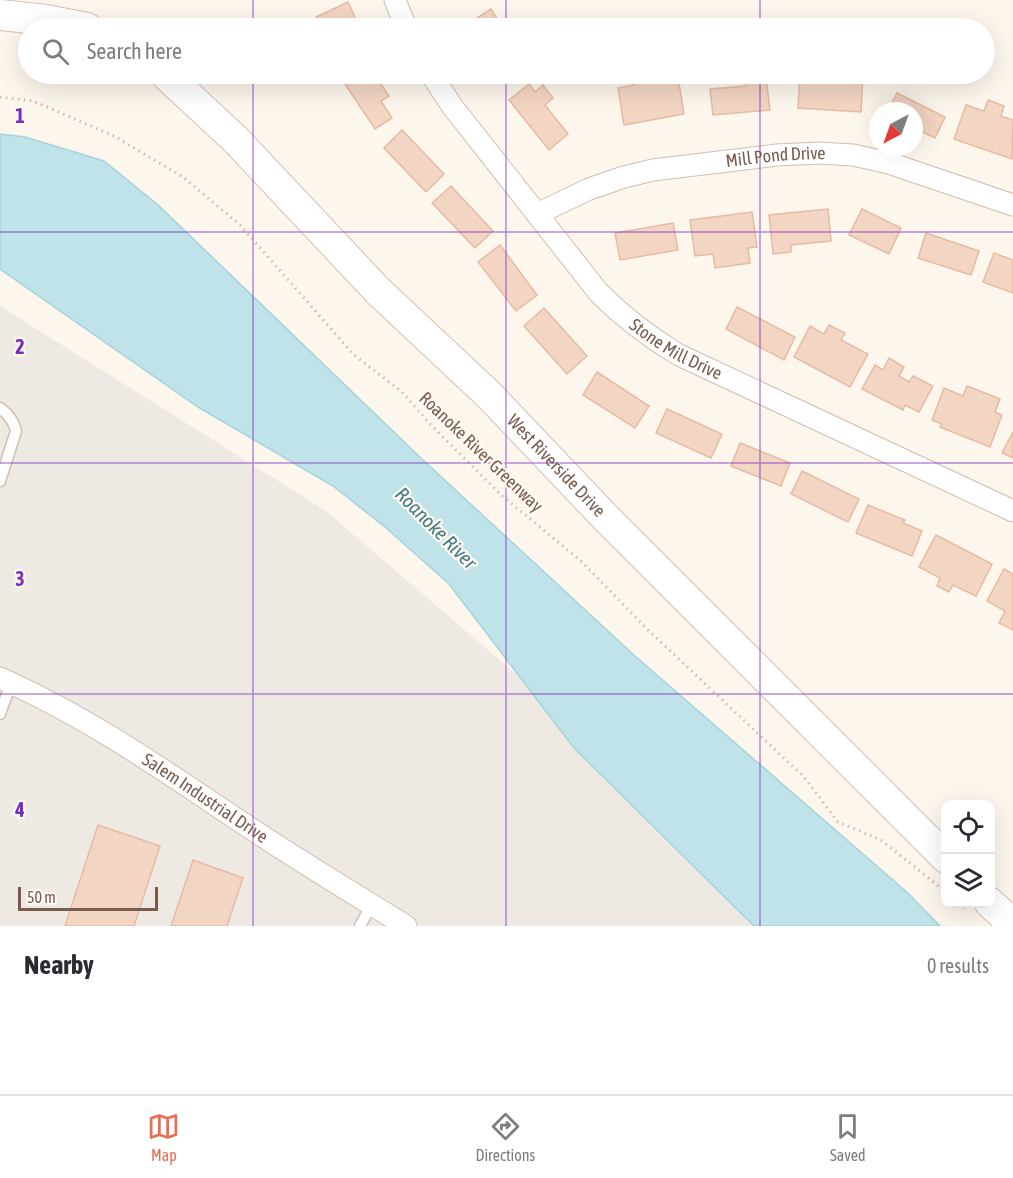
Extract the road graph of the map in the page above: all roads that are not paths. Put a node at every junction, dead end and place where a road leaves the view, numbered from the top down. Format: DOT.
graph roads {
  1 [pos="395,0"];
  2 [pos="0,15"];
  3 [pos="28,18"];
  4 [pos="402,18"];
  5 [pos="176,84"];
  6 [pos="438,84"];
  7 [pos="1013,205"];
  8 [pos="537,214"];
  9 [pos="0,408"];
  10 [pos="0,481"];
  11 [pos="1013,511"];
  12 [pos="6,681"];
  13 [pos="0,714"];
  14 [pos="941,854"];
  15 [pos="372,904"];
  16 [pos="995,908"];
  17 [pos="1013,924"];
  18 [pos="360,926"];
  19 [pos="406,926"];
  1 -- 4 [label="street"];
  2 -- 3 [label="street"];
  5 -- 14 [label="street, West Riverside Drive"];
  6 -- 8 [label="street, Stone Mill Drive"];
  7 -- 8 [label="street, Mill Pond Drive"];
  8 -- 11 [label="street, Stone Mill Drive"];
  9 -- 10 [label="lane"];
  12 -- 13 [label="lane"];
  12 -- 15 [label="street, Salem Industrial Drive"];
  15 -- 18 [label="lane"];
  15 -- 19 [label="street, Salem Industrial Drive"];
  16 -- 17 [label="street"];
}
